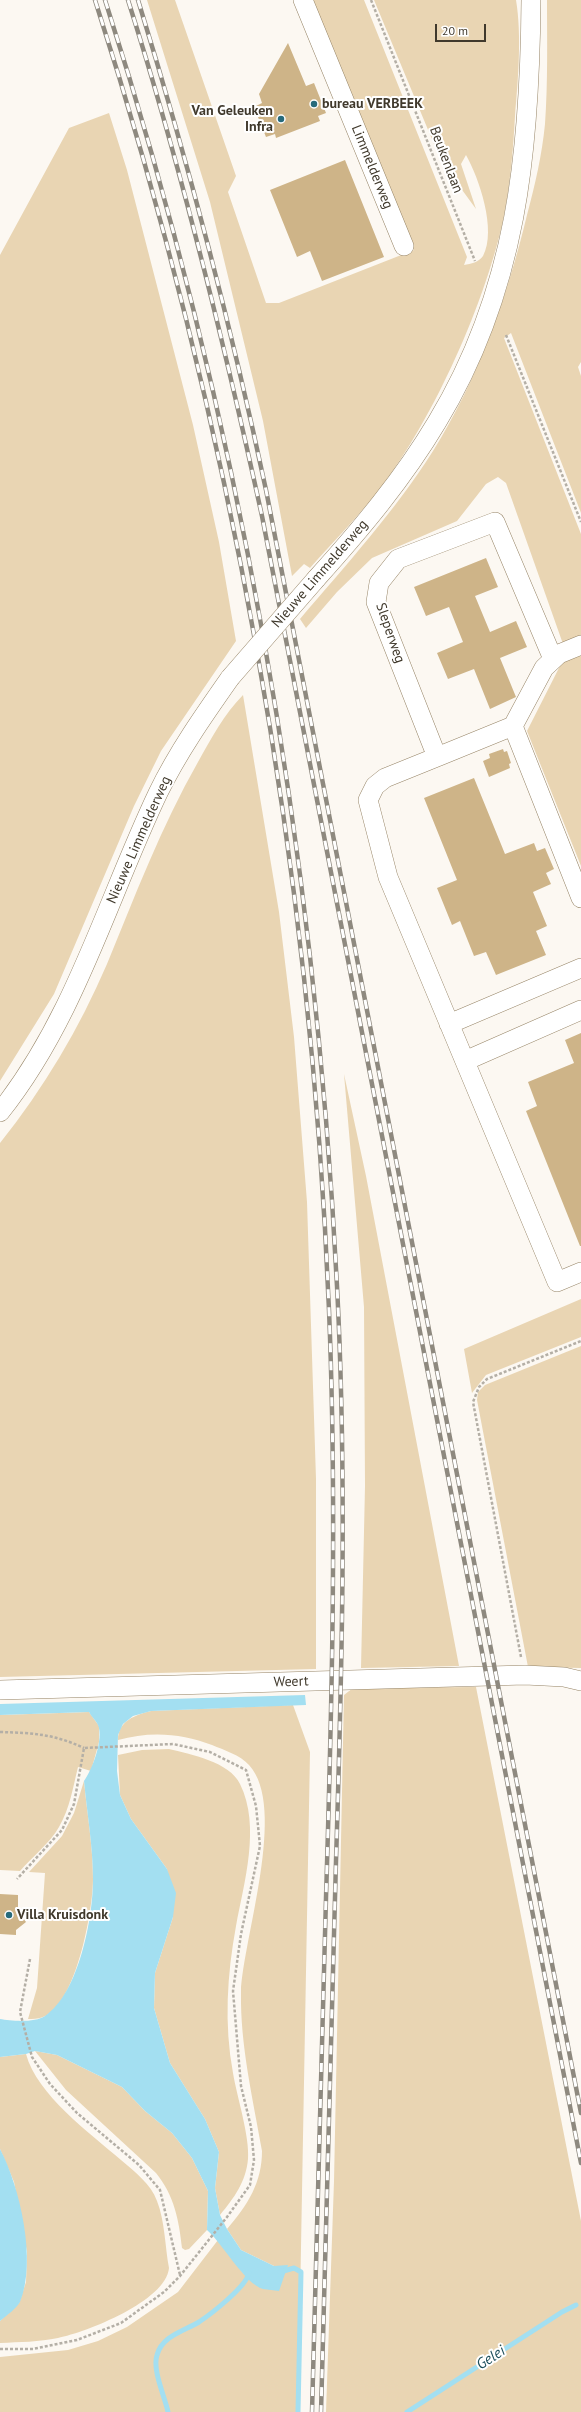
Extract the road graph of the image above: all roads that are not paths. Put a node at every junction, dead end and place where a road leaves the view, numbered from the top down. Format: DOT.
graph roads {
  1 [pos="303,0"];
  2 [pos="531,0"];
  3 [pos="404,246"];
  4 [pos="581,645"];
  5 [pos="556,657"];
  6 [pos="513,726"];
  7 [pos="437,757"];
  8 [pos="581,898"];
  9 [pos="581,968"];
  10 [pos="581,1010"];
  11 [pos="449,1024"];
  12 [pos="465,1061"];
  13 [pos="0,1112"];
  14 [pos="581,1272"];
  15 [pos="581,1681"];
  16 [pos="0,1690"];
  1 -- 3 [label="street, Limmelderweg"];
  2 -- 13 [label="street, Nieuwe Limmelderweg, bridge"];
  4 -- 5 [label="street"];
  5 -- 6 [label="street"];
  5 -- 7 [label="street, Sleperweg"];
  6 -- 7 [label="street"];
  6 -- 8 [label="street"];
  7 -- 11 [label="street"];
  9 -- 11 [label="street"];
  10 -- 12 [label="street"];
  11 -- 12 [label="street"];
  12 -- 14 [label="street"];
  15 -- 16 [label="street, Weert"];
}
